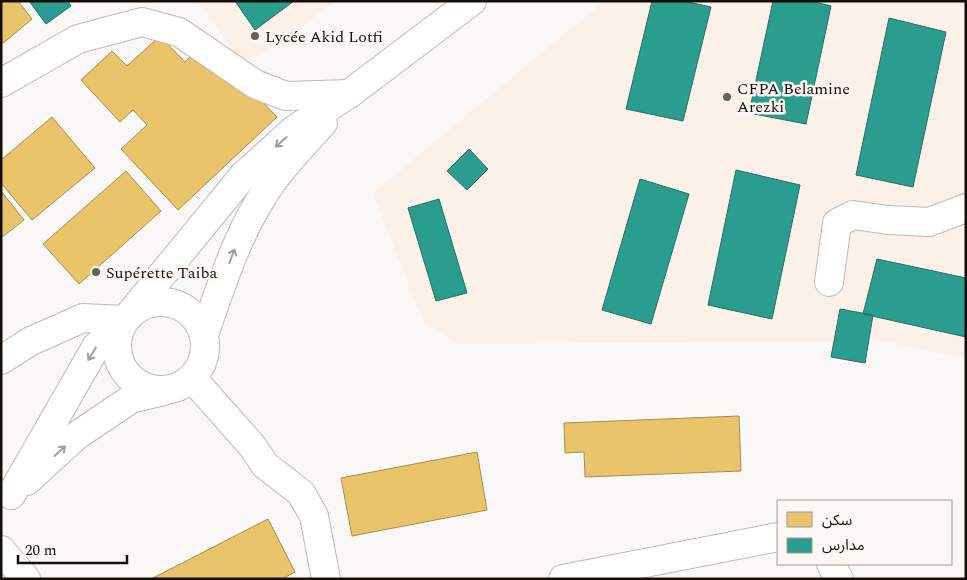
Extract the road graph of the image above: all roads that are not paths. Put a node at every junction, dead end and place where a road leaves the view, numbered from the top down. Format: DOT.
graph roads {
  1 [pos="472,1"];
  2 [pos="1,83"];
  3 [pos="349,94"];
  4 [pos="966,208"];
  5 [pos="829,282"];
  6 [pos="125,320"];
  7 [pos="204,335"];
  8 [pos="1,360"];
  9 [pos="192,378"];
  10 [pos="168,390"];
  11 [pos="6,501"];
  12 [pos="777,537"];
  13 [pos="1,550"];
  14 [pos="832,565"];
  15 [pos="26,579"];
  16 [pos="326,579"];
  17 [pos="563,579"];
  18 [pos="839,579"];
  1 -- 3 [label="main road"];
  2 -- 3 [label="main road"];
  3 -- 6 [label="main road, one-way"];
  7 -- 3 [label="main road, one-way"];
  4 -- 5 [label="main road"];
  6 -- 7 [label="main road"];
  6 -- 8 [label="main road"];
  6 -- 10 [label="main road"];
  6 -- 11 [label="main road, one-way"];
  7 -- 9 [label="main road"];
  9 -- 10 [label="main road"];
  9 -- 16 [label="main road"];
  11 -- 10 [label="main road, one-way"];
  12 -- 17 [label="main road"];
  13 -- 15 [label="main road"];
  14 -- 18 [label="main road"];
}
